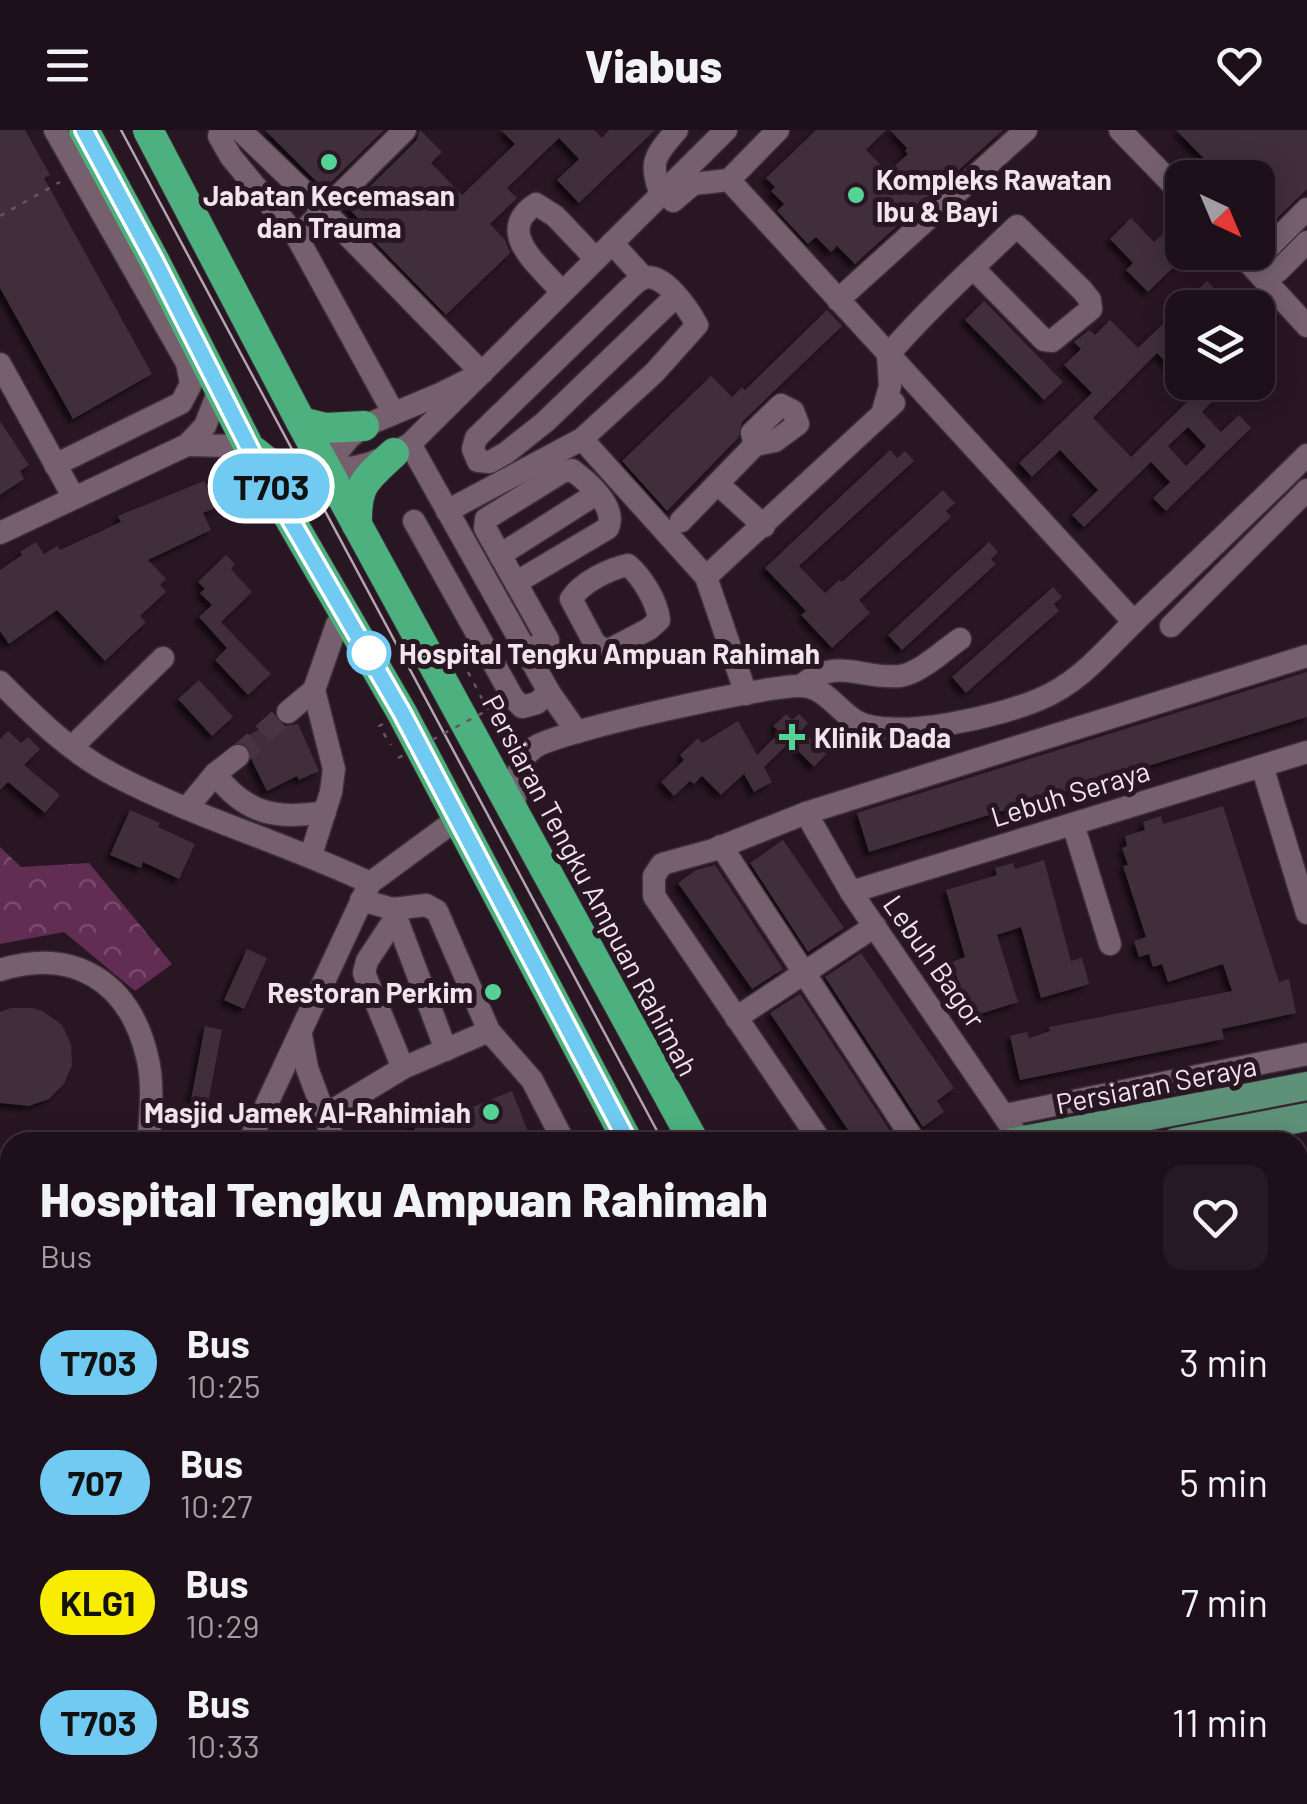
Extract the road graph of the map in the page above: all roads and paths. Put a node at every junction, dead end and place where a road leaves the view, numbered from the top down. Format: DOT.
graph roads {
  1 [pos="55,130"];
  2 [pos="84,130"];
  3 [pos="148,130"];
  4 [pos="221,130"];
  5 [pos="240,130"];
  6 [pos="405,130"];
  7 [pos="677,130"];
  8 [pos="726,130"];
  9 [pos="778,130"];
  10 [pos="1026,130"];
  11 [pos="1120,130"];
  12 [pos="78,171"];
  13 [pos="1165,176"];
  14 [pos="729,180"];
  15 [pos="660,195"];
  16 [pos="1307,209"];
  17 [pos="324,211"];
  18 [pos="0,216"];
  19 [pos="638,217"];
  20 [pos="1275,235"];
  21 [pos="297,237"];
  22 [pos="1307,242"];
  23 [pos="604,251"];
  24 [pos="973,268"];
  25 [pos="1255,270"];
  26 [pos="1278,270"];
  27 [pos="644,278"];
  28 [pos="562,292"];
  29 [pos="676,296"];
  30 [pos="838,300"];
  31 [pos="1307,326"];
  32 [pos="888,355"];
  33 [pos="0,364"];
  34 [pos="482,372"];
  35 [pos="598,372"];
  36 [pos="220,390"];
  37 [pos="919,390"];
  38 [pos="625,400"];
  39 [pos="883,411"];
  40 [pos="393,412"];
  41 [pos="300,422"];
  42 [pos="364,426"];
  43 [pos="582,439"];
  44 [pos="188,445"];
  45 [pos="755,445"];
  46 [pos="402,449"];
  47 [pos="251,451"];
  48 [pos="1307,455"];
  49 [pos="55,464"];
  50 [pos="325,467"];
  51 [pos="719,485"];
  52 [pos="1307,490"];
  53 [pos="596,494"];
  54 [pos="74,498"];
  55 [pos="447,511"];
  56 [pos="414,521"];
  57 [pos="681,521"];
  58 [pos="357,525"];
  59 [pos="764,526"];
  60 [pos="299,532"];
  61 [pos="0,533"];
  62 [pos="500,555"];
  63 [pos="706,577"];
  64 [pos="1178,581"];
  65 [pos="517,582"];
  66 [pos="1196,601"];
  67 [pos="348,616"];
  68 [pos="583,622"];
  69 [pos="1134,622"];
  70 [pos="1171,626"];
  71 [pos="960,639"];
  72 [pos="548,640"];
  73 [pos="526,652"];
  74 [pos="1307,656"];
  75 [pos="163,658"];
  76 [pos="468,672"];
  77 [pos="0,682"];
  78 [pos="802,685"];
  79 [pos="314,690"];
  80 [pos="548,692"];
  81 [pos="746,694"];
  82 [pos="288,712"];
  83 [pos="380,726"];
  84 [pos="577,732"];
  85 [pos="72,747"];
  86 [pos="1307,752"];
  87 [pos="238,756"];
  88 [pos="1262,766"];
  89 [pos="216,774"];
  90 [pos="186,808"];
  91 [pos="514,810"];
  92 [pos="325,812"];
  93 [pos="806,812"];
  94 [pos="457,819"];
  95 [pos="1073,824"];
  96 [pos="1296,839"];
  97 [pos="721,846"];
  98 [pos="311,855"];
  99 [pos="366,892"];
  100 [pos="851,892"];
  101 [pos="395,913"];
  102 [pos="1307,913"];
  103 [pos="875,926"];
  104 [pos="1110,944"];
  105 [pos="0,970"];
  106 [pos="804,974"];
  107 [pos="736,1018"];
  108 [pos="489,1030"];
  109 [pos="300,1036"];
  110 [pos="446,1050"];
  111 [pos="1307,1054"];
  112 [pos="403,1068"];
  113 [pos="1307,1086"];
  114 [pos="1188,1110"];
  115 [pos="1004,1115"];
  116 [pos="1307,1117"];
  117 [pos="149,1132"];
  118 [pos="254,1132"];
  119 [pos="329,1132"];
  120 [pos="332,1132"];
  121 [pos="559,1132"];
  122 [pos="623,1132"];
  123 [pos="690,1132"];
  124 [pos="814,1132"];
  125 [pos="908,1132"];
  126 [pos="1012,1132"];
  127 [pos="1070,1132"];
  128 [pos="1185,1132"];
  129 [pos="1230,1132"];
  1 -- 12 [label="street"];
  2 -- 36 [label="highway"];
  3 -- 41 [label="highway, Persiaran Tengku Ampuan Rahimah"];
  4 -- 21 [label="street"];
  5 -- 17 [label="street"];
  6 -- 17 [label="street"];
  7 -- 15 [label="street"];
  8 -- 15 [label="street"];
  9 -- 14 [label="street"];
  10 -- 30 [label="street"];
  11 -- 13 [label="street"];
  12 -- 18 [label="path"];
  12 -- 49 [label="street"];
  14 -- 19 [label="street"];
  14 -- 30 [label="street"];
  15 -- 19 [label="street"];
  16 -- 20 [label="street"];
  17 -- 21 [label="street"];
  17 -- 34 [label="street"];
  19 -- 23 [label="street"];
  21 -- 40 [label="street"];
  22 -- 26 [label="street"];
  23 -- 27 [label="street"];
  23 -- 28 [label="street"];
  23 -- 28 [label="street"];
  24 -- 24 [label="street"];
  24 -- 32 [label="street"];
  25 -- 31 [label="street"];
  27 -- 29 [label="street"];
  27 -- 35 [label="street"];
  28 -- 34 [label="street"];
  29 -- 35 [label="street"];
  29 -- 38 [label="street"];
  30 -- 32 [label="street"];
  32 -- 37 [label="street"];
  32 -- 39 [label="street"];
  33 -- 49 [label="street"];
  34 -- 40 [label="street"];
  34 -- 46 [label="street"];
  35 -- 38 [label="street"];
  36 -- 44 [label="street"];
  36 -- 47 [label="highway"];
  37 -- 39 [label="street"];
  37 -- 69 [label="street"];
  38 -- 43 [label="street"];
  39 -- 59 [label="street"];
  40 -- 42 [label="street"];
  41 -- 42 [label="highway"];
  41 -- 50 [label="highway, Persiaran Tengku Ampuan Rahimah"];
  42 -- 50 [label="street"];
  43 -- 55 [label="street"];
  43 -- 63 [label="street"];
  44 -- 47 [label="street"];
  44 -- 54 [label="street"];
  45 -- 51 [label="street"];
  46 -- 50 [label="street"];
  46 -- 55 [label="street"];
  46 -- 58 [label="highway"];
  47 -- 50 [label="highway"];
  47 -- 60 [label="highway"];
  48 -- 64 [label="street"];
  49 -- 54 [label="street"];
  50 -- 58 [label="highway, Persiaran Tengku Ampuan Rahimah"];
  50 -- 60 [label="highway"];
  51 -- 57 [label="street"];
  51 -- 59 [label="street"];
  52 -- 66 [label="street"];
  53 -- 62 [label="street"];
  53 -- 62 [label="street"];
  53 -- 65 [label="street"];
  54 -- 61 [label="street"];
  55 -- 73 [label="street"];
  56 -- 80 [label="street"];
  58 -- 91 [label="highway, Persiaran Tengku Ampuan Rahimah"];
  59 -- 63 [label="street"];
  60 -- 67 [label="highway"];
  62 -- 65 [label="street"];
  63 -- 81 [label="street"];
  64 -- 66 [label="street"];
  64 -- 69 [label="street"];
  65 -- 72 [label="street"];
  66 -- 70 [label="street"];
  67 -- 79 [label="street"];
  67 -- 94 [label="highway"];
  68 -- 72 [label="street"];
  69 -- 78 [label="street"];
  71 -- 78 [label="street"];
  72 -- 73 [label="street"];
  73 -- 80 [label="street"];
  74 -- 93 [label="street"];
  75 -- 85 [label="street"];
  76 -- 83 [label="path, bridge"];
  77 -- 85 [label="street"];
  78 -- 81 [label="street"];
  79 -- 82 [label="street"];
  79 -- 92 [label="street"];
  80 -- 84 [label="street"];
  81 -- 84 [label="street"];
  84 -- 91 [label="street"];
  85 -- 90 [label="street"];
  86 -- 88 [label="street, Lebuh Seraya"];
  87 -- 89 [label="street"];
  88 -- 95 [label="street, Lebuh Seraya"];
  88 -- 96 [label="street"];
  89 -- 90 [label="street"];
  89 -- 92 [label="street"];
  90 -- 98 [label="street"];
  91 -- 123 [label="highway, Persiaran Tengku Ampuan Rahimah"];
  92 -- 98 [label="street"];
  93 -- 97 [label="street"];
  93 -- 100 [label="street, Lebuh Bagor"];
  94 -- 99 [label="street"];
  94 -- 122 [label="highway"];
  95 -- 100 [label="street, Lebuh Seraya"];
  95 -- 104 [label="street"];
  96 -- 102 [label="street"];
  97 -- 106 [label="street"];
  97 -- 107 [label="street"];
  98 -- 99 [label="street"];
  99 -- 101 [label="street"];
  99 -- 109 [label="street"];
  100 -- 103 [label="street, Lebuh Bagor"];
  101 -- 108 [label="street"];
  101 -- 110 [label="street"];
  101 -- 112 [label="street"];
  103 -- 106 [label="street"];
  103 -- 115 [label="street, Lebuh Bagor"];
  105 -- 117 [label="street"];
  106 -- 107 [label="street"];
  106 -- 125 [label="street"];
  107 -- 124 [label="street"];
  108 -- 110 [label="street"];
  108 -- 121 [label="street"];
  109 -- 118 [label="street"];
  109 -- 119 [label="street"];
  110 -- 112 [label="street"];
  111 -- 115 [label="street, Persiaran Seraya"];
  112 -- 120 [label="street"];
  113 -- 114 [label="main road, Persiaran Seraya"];
  114 -- 127 [label="main road, Persiaran Seraya"];
  114 -- 128 [label="main road"];
  115 -- 126 [label="street, Lebuh Bagor"];
  116 -- 129 [label="main road"];
}
